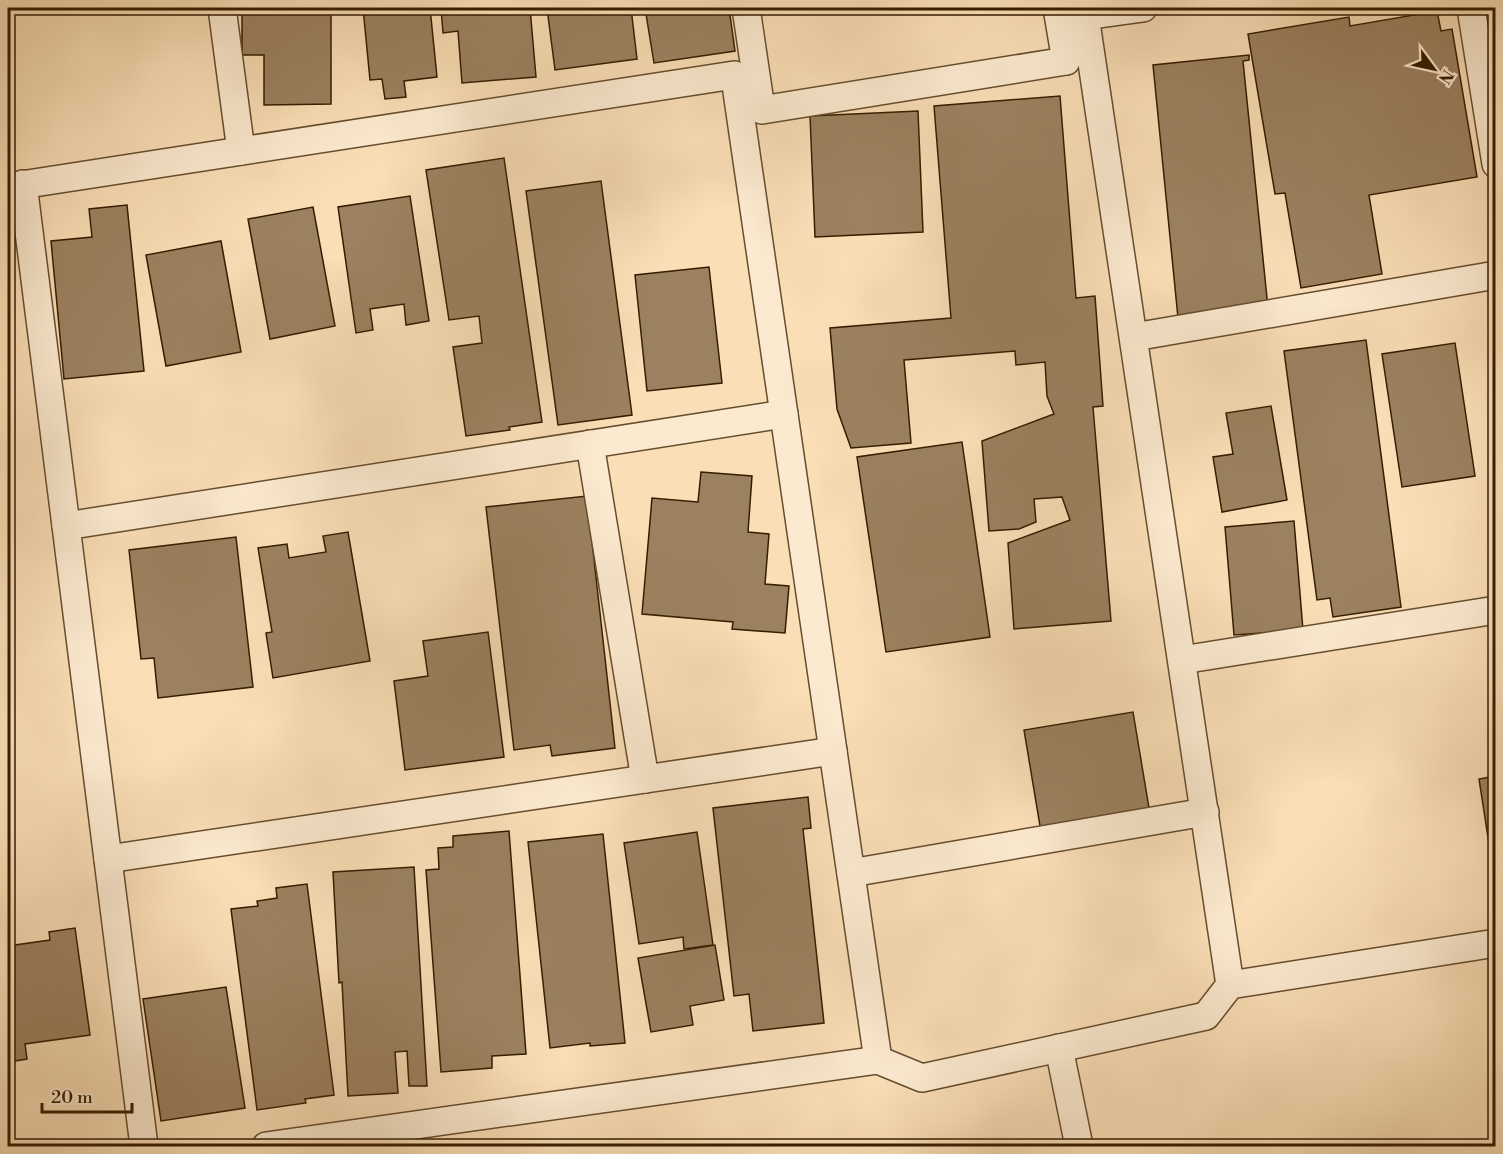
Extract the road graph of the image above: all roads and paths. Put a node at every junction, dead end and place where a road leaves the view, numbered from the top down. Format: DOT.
graph roads {
  1 [pos="222,8"];
  2 [pos="746,8"];
  3 [pos="1057,8"];
  4 [pos="1143,8"];
  5 [pos="1471,8"];
  6 [pos="1085,16"];
  7 [pos="1066,61"];
  8 [pos="734,75"];
  9 [pos="762,110"];
  10 [pos="241,151"];
  11 [pos="1496,164"];
  12 [pos="15,186"];
  13 [pos="1496,275"];
  14 [pos="1134,337"];
  15 [pos="784,414"];
  16 [pos="590,444"];
  17 [pos="66,526"];
  18 [pos="1496,610"];
  19 [pos="1182,660"];
  20 [pos="833,751"];
  21 [pos="645,779"];
  22 [pos="1205,812"];
  23 [pos="108,859"];
  24 [pos="851,873"];
  25 [pos="1496,944"];
  26 [pos="1230,986"];
  27 [pos="1059,1048"];
  28 [pos="878,1060"];
  29 [pos="381,1138"];
  30 [pos="144,1146"];
  31 [pos="266,1146"];
  32 [pos="1079,1146"];
  1 -- 10 [label="street"];
  2 -- 9 [label="street"];
  3 -- 7 [label="street"];
  4 -- 6 [label="street"];
  5 -- 11 [label="street"];
  6 -- 7 [label="street"];
  6 -- 14 [label="street"];
  7 -- 9 [label="street"];
  8 -- 9 [label="street"];
  8 -- 10 [label="street"];
  8 -- 15 [label="street"];
  10 -- 12 [label="street"];
  12 -- 17 [label="street"];
  13 -- 14 [label="street"];
  14 -- 19 [label="street"];
  15 -- 16 [label="street"];
  15 -- 20 [label="street"];
  16 -- 17 [label="street"];
  16 -- 21 [label="street"];
  17 -- 23 [label="street"];
  18 -- 19 [label="street"];
  19 -- 22 [label="street"];
  20 -- 21 [label="street"];
  20 -- 24 [label="street"];
  21 -- 23 [label="street"];
  22 -- 24 [label="street"];
  22 -- 26 [label="street"];
  23 -- 30 [label="street"];
  24 -- 28 [label="street"];
  25 -- 26 [label="street"];
  26 -- 27 [label="street"];
  27 -- 28 [label="street"];
  27 -- 32 [label="street"];
  28 -- 29 [label="street"];
  29 -- 31 [label="street"];
}
